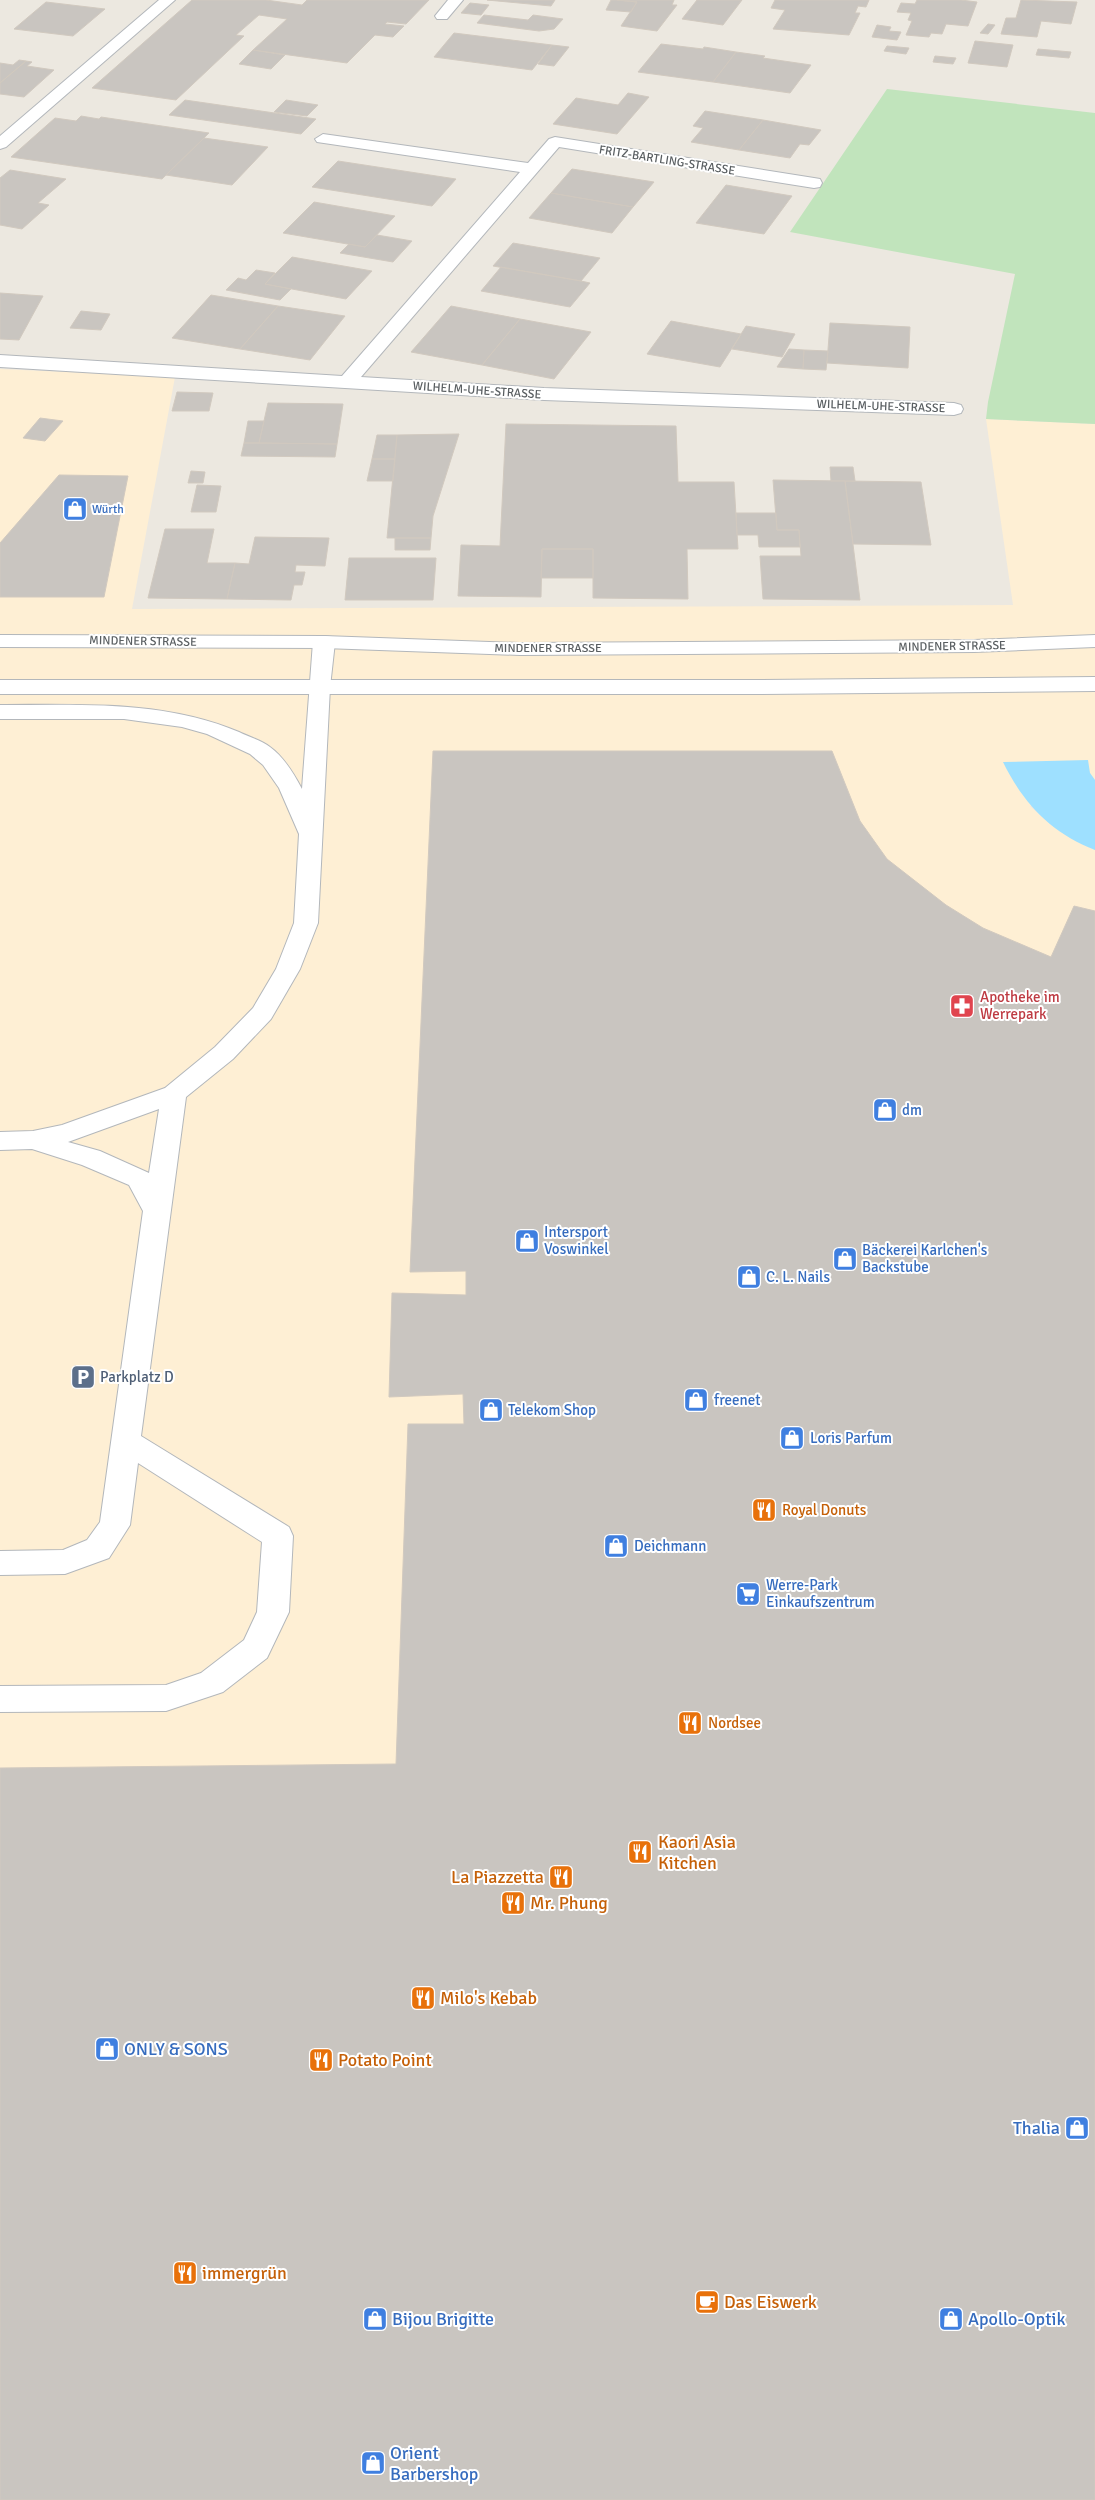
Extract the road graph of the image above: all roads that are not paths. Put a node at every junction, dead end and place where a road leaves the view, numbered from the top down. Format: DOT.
graph roads {
  1 [pos="168,0"];
  2 [pos="456,0"];
  3 [pos="442,16"];
  4 [pos="323,139"];
  5 [pos="0,144"];
  6 [pos="532,169"];
  7 [pos="814,183"];
  8 [pos="0,362"];
  9 [pos="348,381"];
  10 [pos="954,409"];
  11 [pos="0,641"];
  12 [pos="1095,641"];
  13 [pos="324,642"];
  14 [pos="1095,684"];
  15 [pos="0,687"];
  16 [pos="319,687"];
  17 [pos="0,712"];
  18 [pos="311,836"];
  19 [pos="174,1094"];
  20 [pos="34,1140"];
  21 [pos="0,1141"];
  22 [pos="158,1213"];
  23 [pos="126,1441"];
  24 [pos="0,1563"];
  25 [pos="0,1699"];
  1 -- 5 [label="street"];
  2 -- 3 [label="street"];
  4 -- 6 [label="street"];
  6 -- 7 [label="street, FRITZ-BARTLING-STRASSE"];
  6 -- 9 [label="street, FRITZ-BARTLING-STRASSE"];
  8 -- 9 [label="street, WILHELM-UHE-STRASSE"];
  9 -- 10 [label="street, WILHELM-UHE-STRASSE"];
  11 -- 13 [label="street, MINDENER STRASSE"];
  12 -- 13 [label="street, MINDENER STRASSE"];
  13 -- 16 [label="street"];
  14 -- 16 [label="street"];
  15 -- 16 [label="street"];
  16 -- 18 [label="street"];
  17 -- 18 [label="street"];
  18 -- 19 [label="street"];
  19 -- 20 [label="street"];
  19 -- 22 [label="street"];
  20 -- 21 [label="street"];
  20 -- 22 [label="street"];
  22 -- 23 [label="street"];
  23 -- 24 [label="street"];
  23 -- 25 [label="street"];
}
